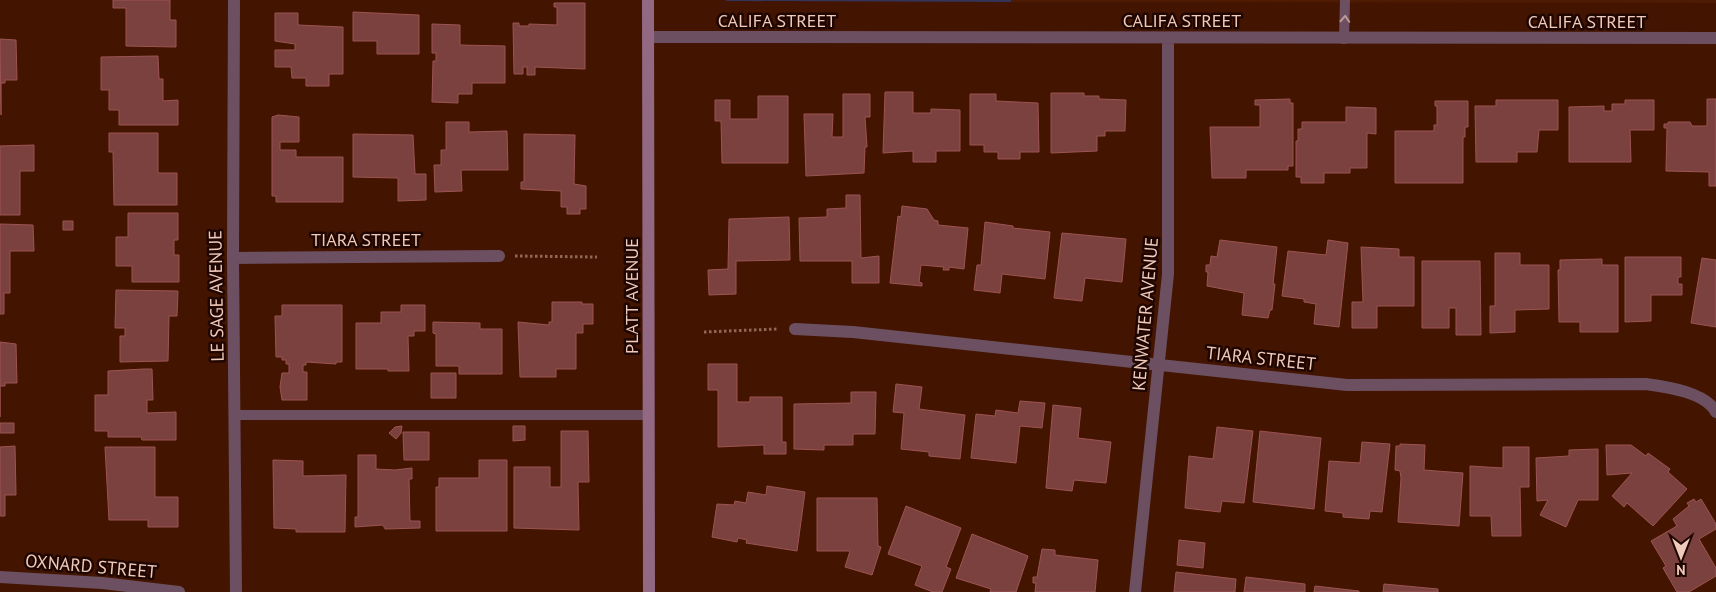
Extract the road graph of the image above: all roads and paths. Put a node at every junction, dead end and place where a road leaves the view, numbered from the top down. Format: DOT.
graph roads {
  1 [pos="234,0"];
  2 [pos="648,0"];
  3 [pos="1345,0"];
  4 [pos="648,37"];
  5 [pos="1168,38"];
  6 [pos="1716,38"];
  7 [pos="1344,39"];
  8 [pos="499,256"];
  9 [pos="597,257"];
  10 [pos="233,258"];
  11 [pos="795,329"];
  12 [pos="704,332"];
  13 [pos="1160,364"];
  14 [pos="1716,412"];
  15 [pos="235,415"];
  16 [pos="649,415"];
  17 [pos="0,577"];
  18 [pos="179,592"];
  19 [pos="236,592"];
  20 [pos="649,592"];
  21 [pos="1135,592"];
  1 -- 10 [label="street, LE SAGE AVENUE"];
  2 -- 4 [label="main road, PLATT AVENUE"];
  7 -- 3 [label="lane, one-way"];
  4 -- 5 [label="street, CALIFA STREET"];
  4 -- 16 [label="main road, PLATT AVENUE"];
  5 -- 7 [label="street, CALIFA STREET"];
  5 -- 13 [label="street, KENWATER AVENUE"];
  6 -- 7 [label="street, CALIFA STREET"];
  8 -- 9 [label="path"];
  8 -- 10 [label="street, TIARA STREET"];
  10 -- 15 [label="street, LE SAGE AVENUE"];
  11 -- 12 [label="path"];
  11 -- 13 [label="street, TIARA STREET"];
  13 -- 14 [label="street, TIARA STREET"];
  13 -- 21 [label="street, KENWATER AVENUE"];
  15 -- 16 [label="lane"];
  15 -- 19 [label="street, LE SAGE AVENUE"];
  16 -- 20 [label="main road, PLATT AVENUE"];
  17 -- 18 [label="street, OXNARD STREET"];
}
